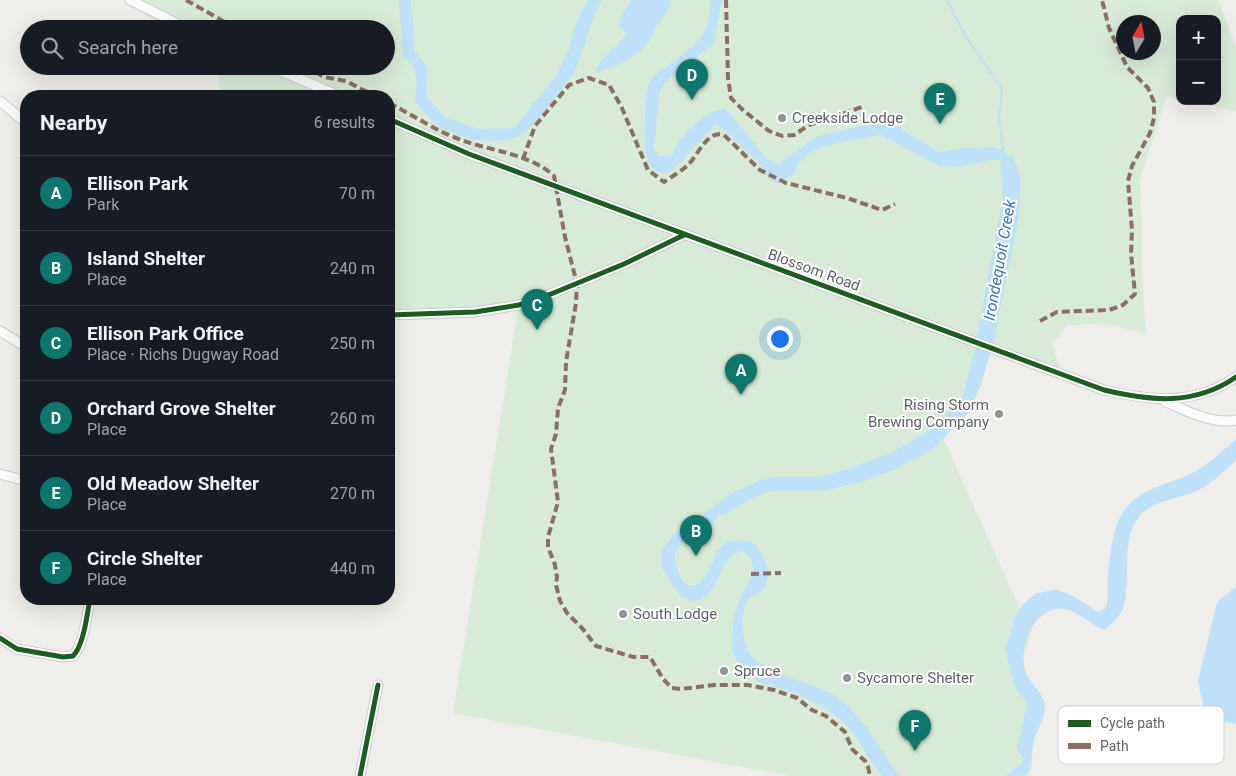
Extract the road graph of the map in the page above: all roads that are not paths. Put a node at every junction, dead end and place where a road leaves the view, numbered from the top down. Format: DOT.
graph roads {
  1 [pos="130,0"];
  2 [pos="170,20"];
  3 [pos="291,75"];
  4 [pos="325,90"];
  5 [pos="0,101"];
  6 [pos="20,118"];
  7 [pos="395,122"];
  8 [pos="684,234"];
  9 [pos="395,315"];
  10 [pos="0,331"];
  11 [pos="20,343"];
  12 [pos="1236,377"];
  13 [pos="1161,400"];
  14 [pos="1236,420"];
  15 [pos="0,474"];
  16 [pos="20,479"];
  17 [pos="89,605"];
  18 [pos="0,638"];
  19 [pos="378,685"];
  20 [pos="360,776"];
  1 -- 2 [label="street"];
  3 -- 4 [label="street"];
  5 -- 6 [label="street"];
  7 -- 8 [label="street, Blossom Road"];
  8 -- 9 [label="street"];
  8 -- 13 [label="street, Blossom Road"];
  10 -- 11 [label="street"];
  12 -- 13 [label="street, Blossom Road"];
  13 -- 14 [label="street"];
  15 -- 16 [label="street"];
  17 -- 18 [label="street"];
  19 -- 20 [label="street"];
}
